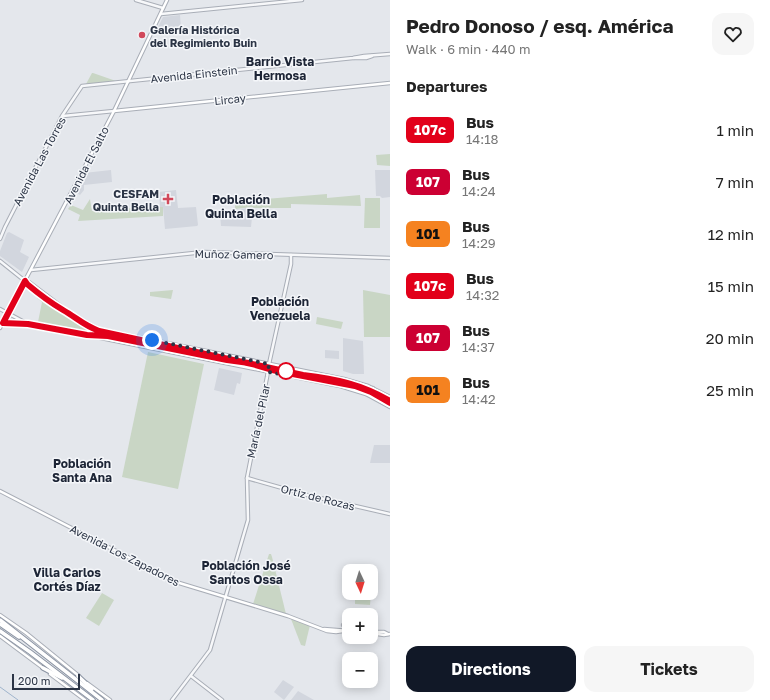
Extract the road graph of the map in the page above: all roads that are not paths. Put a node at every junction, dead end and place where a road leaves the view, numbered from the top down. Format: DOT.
graph roads {
  1 [pos="136,0"];
  2 [pos="167,0"];
  3 [pos="302,0"];
  4 [pos="163,8"];
  5 [pos="161,14"];
  6 [pos="390,54"];
  7 [pos="128,81"];
  8 [pos="390,83"];
  9 [pos="82,86"];
  10 [pos="66,111"];
  11 [pos="114,111"];
  12 [pos="70,115"];
  13 [pos="62,116"];
  14 [pos="0,239"];
  15 [pos="291,255"];
  16 [pos="390,258"];
  17 [pos="0,261"];
  18 [pos="31,270"];
  19 [pos="25,281"];
  20 [pos="0,309"];
  21 [pos="8,313"];
  22 [pos="3,323"];
  23 [pos="28,324"];
  24 [pos="0,328"];
  25 [pos="269,364"];
  26 [pos="268,372"];
  27 [pos="336,378"];
  28 [pos="330,384"];
  29 [pos="373,388"];
  30 [pos="366,394"];
  31 [pos="390,397"];
  32 [pos="390,406"];
  33 [pos="246,478"];
  34 [pos="0,491"];
  35 [pos="390,514"];
  36 [pos="226,597"];
  37 [pos="0,615"];
  38 [pos="0,620"];
  39 [pos="0,624"];
  40 [pos="0,631"];
  41 [pos="342,631"];
  42 [pos="378,634"];
  43 [pos="389,634"];
  44 [pos="0,636"];
  45 [pos="35,647"];
  46 [pos="43,668"];
  47 [pos="78,676"];
  48 [pos="191,676"];
  49 [pos="72,684"];
  50 [pos="102,699"];
  51 [pos="85,700"];
  52 [pos="93,700"];
  53 [pos="110,700"];
  54 [pos="172,700"];
  55 [pos="222,700"];
  1 -- 4 [label="street"];
  2 -- 4 [label="main road, Avenida El Salto"];
  3 -- 5 [label="street"];
  4 -- 5 [label="main road, Avenida El Salto"];
  5 -- 7 [label="main road, Avenida El Salto"];
  6 -- 7 [label="street, Avenida Einstein"];
  7 -- 9 [label="street, Avenida Einstein"];
  7 -- 11 [label="main road, Avenida El Salto"];
  8 -- 11 [label="main road, Lircay"];
  9 -- 10 [label="street, Avenida Las Torres"];
  10 -- 12 [label="street"];
  10 -- 13 [label="street, Avenida Las Torres"];
  11 -- 12 [label="street, Lircay"];
  11 -- 18 [label="main road, Avenida El Salto"];
  12 -- 13 [label="street, Lircay"];
  13 -- 14 [label="street, Avenida Las Torres"];
  15 -- 16 [label="street, Muñoz Gamero"];
  15 -- 18 [label="street, Muñoz Gamero"];
  15 -- 25 [label="street, María del Pilar"];
  17 -- 19 [label="street"];
  18 -- 19 [label="main road, Avenida El Salto"];
  19 -- 21 [label="main road, Avenida El Salto"];
  19 -- 25 [label="main road"];
  20 -- 21 [label="street"];
  21 -- 22 [label="main road, Avenida El Salto"];
  21 -- 23 [label="street"];
  22 -- 23 [label="main road"];
  22 -- 24 [label="main road, Avenida El Salto"];
  23 -- 26 [label="main road"];
  25 -- 26 [label="street, María del Pilar"];
  25 -- 27 [label="main road"];
  26 -- 28 [label="main road"];
  26 -- 33 [label="street, María del Pilar"];
  27 -- 28 [label="main road"];
  27 -- 29 [label="main road"];
  28 -- 30 [label="main road"];
  29 -- 30 [label="main road"];
  29 -- 31 [label="main road"];
  30 -- 32 [label="main road"];
  33 -- 35 [label="street, Ortiz de Rozas"];
  33 -- 36 [label="street, María del Pilar"];
  34 -- 36 [label="main road, Avenida Los Zapadores"];
  36 -- 41 [label="main road, Avenida Los Zapadores"];
  36 -- 48 [label="street, María del Pilar"];
  37 -- 47 [label="main road"];
  38 -- 45 [label="highway"];
  39 -- 45 [label="highway"];
  40 -- 49 [label="highway"];
  42 -- 43 [label="main road"];
  44 -- 46 [label="main road"];
  45 -- 50 [label="highway"];
  46 -- 49 [label="highway"];
  46 -- 51 [label="main road"];
  47 -- 50 [label="highway"];
  47 -- 53 [label="main road"];
  48 -- 54 [label="street, María del Pilar"];
  48 -- 55 [label="street"];
  49 -- 52 [label="highway"];
}
